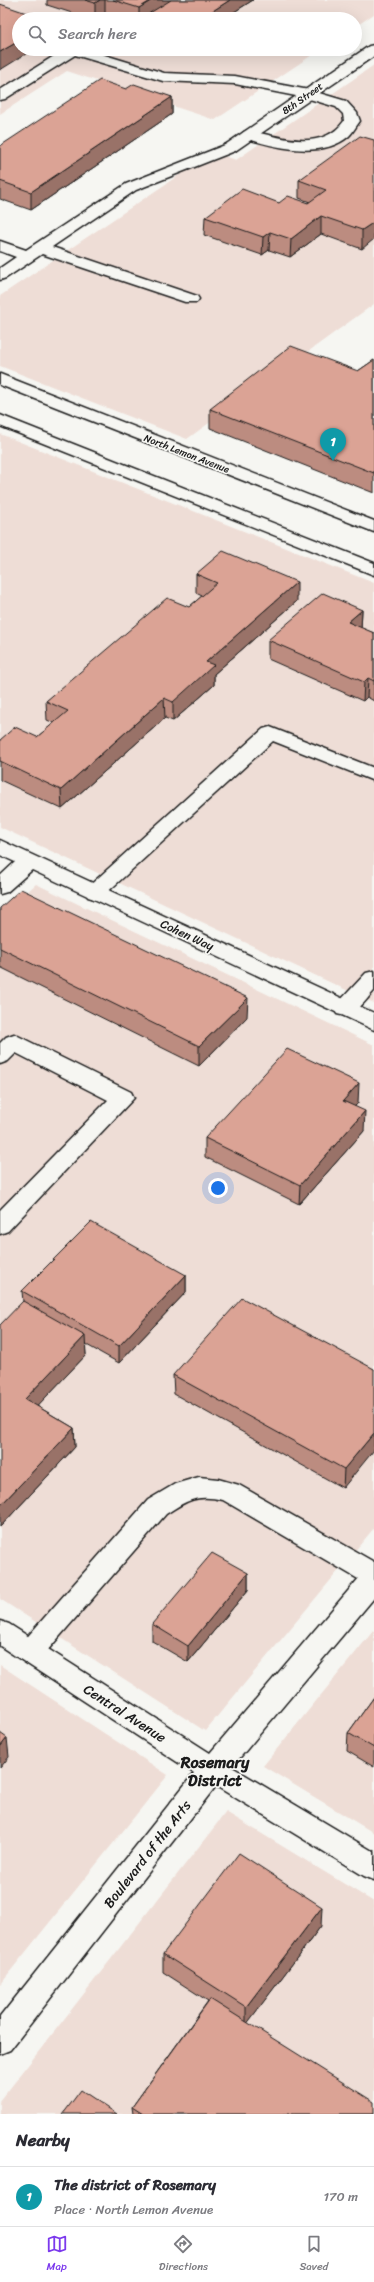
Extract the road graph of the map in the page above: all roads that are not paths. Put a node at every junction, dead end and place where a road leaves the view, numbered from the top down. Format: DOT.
graph roads {
  1 [pos="374,48"];
  2 [pos="63,56"];
  3 [pos="93,56"];
  4 [pos="309,94"];
  5 [pos="0,96"];
  6 [pos="249,135"];
  7 [pos="0,246"];
  8 [pos="33,252"];
  9 [pos="0,275"];
  10 [pos="192,299"];
  11 [pos="0,379"];
  12 [pos="0,420"];
  13 [pos="374,526"];
  14 [pos="374,569"];
  15 [pos="374,775"];
  16 [pos="0,847"];
  17 [pos="29,861"];
  18 [pos="0,887"];
  19 [pos="95,892"];
  20 [pos="374,978"];
  21 [pos="345,1009"];
  22 [pos="374,1022"];
  23 [pos="0,1056"];
  24 [pos="0,1226"];
  25 [pos="374,1575"];
  26 [pos="374,1579"];
  27 [pos="0,1632"];
  28 [pos="30,1652"];
  29 [pos="213,1770"];
  30 [pos="374,1867"];
  31 [pos="0,2040"];
  1 -- 4 [label="street, 8th Street"];
  2 -- 5 [label="street"];
  3 -- 4 [label="street"];
  4 -- 6 [label="street, 8th Street"];
  4 -- 6 [label="street"];
  6 -- 8 [label="street, 8th Street"];
  7 -- 8 [label="street"];
  8 -- 9 [label="street, 8th Street"];
  8 -- 10 [label="street"];
  11 -- 13 [label="street, North Lemon Avenue"];
  12 -- 14 [label="street"];
  15 -- 19 [label="street"];
  16 -- 17 [label="street, Cohen Way"];
  17 -- 18 [label="street"];
  17 -- 19 [label="street, Cohen Way"];
  19 -- 21 [label="street, Cohen Way"];
  20 -- 21 [label="street"];
  21 -- 22 [label="street, Cohen Way"];
  23 -- 24 [label="street"];
  25 -- 28 [label="street"];
  26 -- 29 [label="street, Boulevard of the Arts"];
  27 -- 28 [label="street, Central Avenue"];
  28 -- 29 [label="street, Central Avenue"];
  29 -- 30 [label="street, Central Avenue"];
  29 -- 31 [label="street, Boulevard of the Arts"];
}
